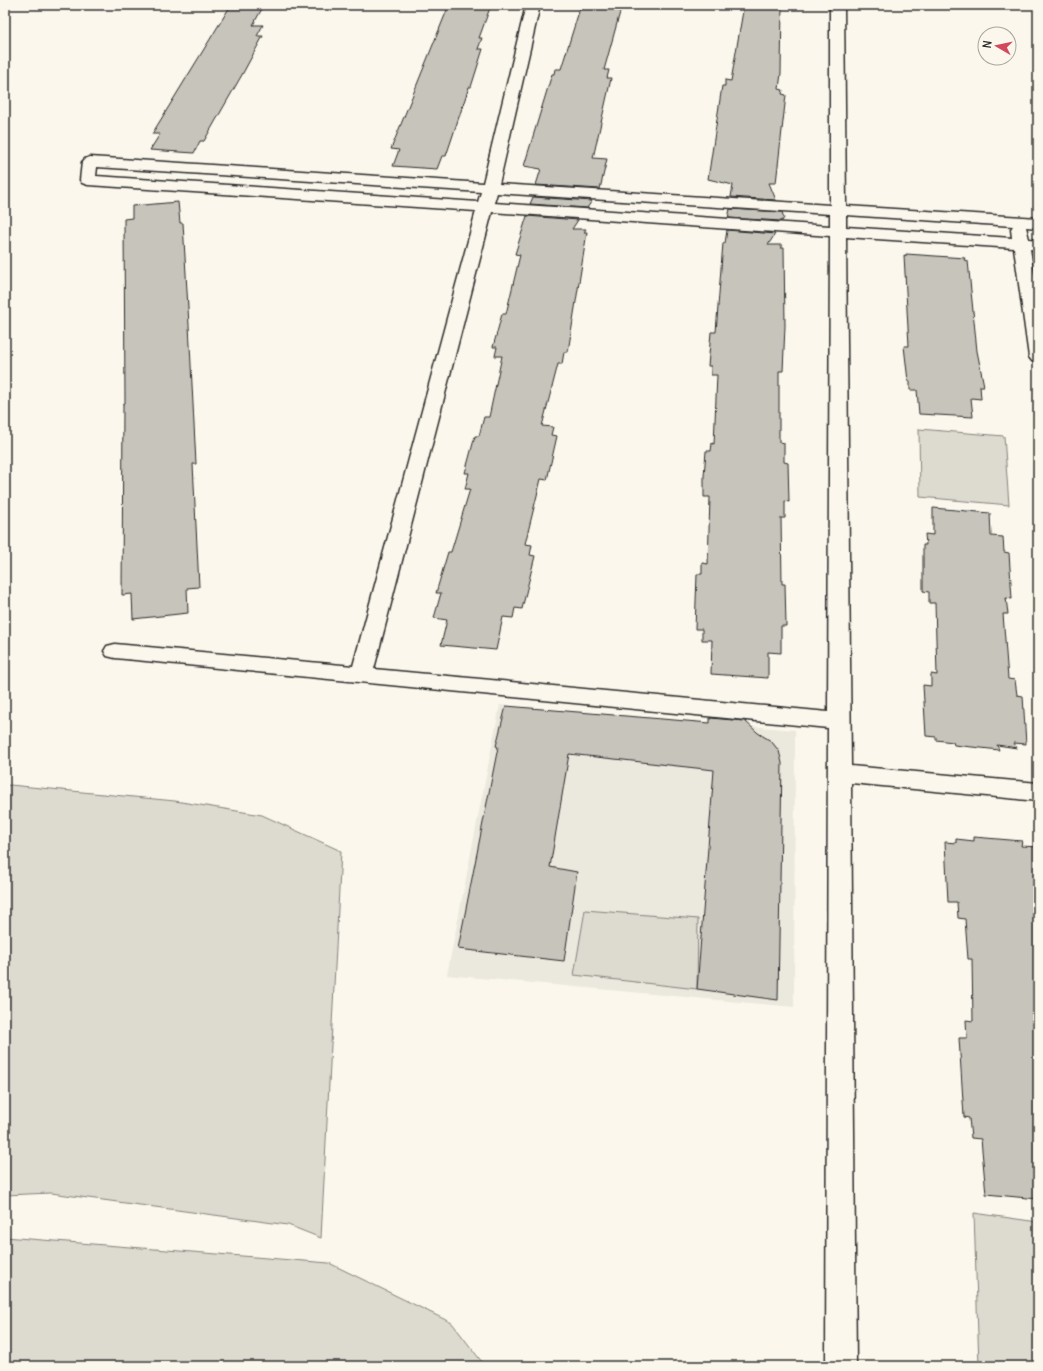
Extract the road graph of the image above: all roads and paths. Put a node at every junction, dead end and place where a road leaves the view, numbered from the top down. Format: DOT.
graph roads {
  1 [pos="533,5"];
  2 [pos="837,5"];
  3 [pos="490,188"];
  4 [pos="485,207"];
  5 [pos="838,221"];
  6 [pos="1018,222"];
  7 [pos="1038,223"];
  8 [pos="1021,244"];
  9 [pos="1038,245"];
  10 [pos="1038,357"];
  11 [pos="115,651"];
  12 [pos="362,674"];
  13 [pos="839,721"];
  14 [pos="839,773"];
  15 [pos="1038,792"];
  16 [pos="841,1366"];
  1 -- 3 [label="street"];
  2 -- 5 [label="street"];
  3 -- 4 [label="street"];
  3 -- 4 [label="street"];
  3 -- 5 [label="street"];
  4 -- 5 [label="street"];
  4 -- 12 [label="street"];
  5 -- 6 [label="street"];
  5 -- 8 [label="street"];
  5 -- 13 [label="street"];
  6 -- 7 [label="street"];
  6 -- 8 [label="street"];
  8 -- 9 [label="street"];
  8 -- 10 [label="street"];
  11 -- 12 [label="street"];
  12 -- 13 [label="street"];
  13 -- 14 [label="street"];
  14 -- 15 [label="street"];
  14 -- 16 [label="street"];
}
